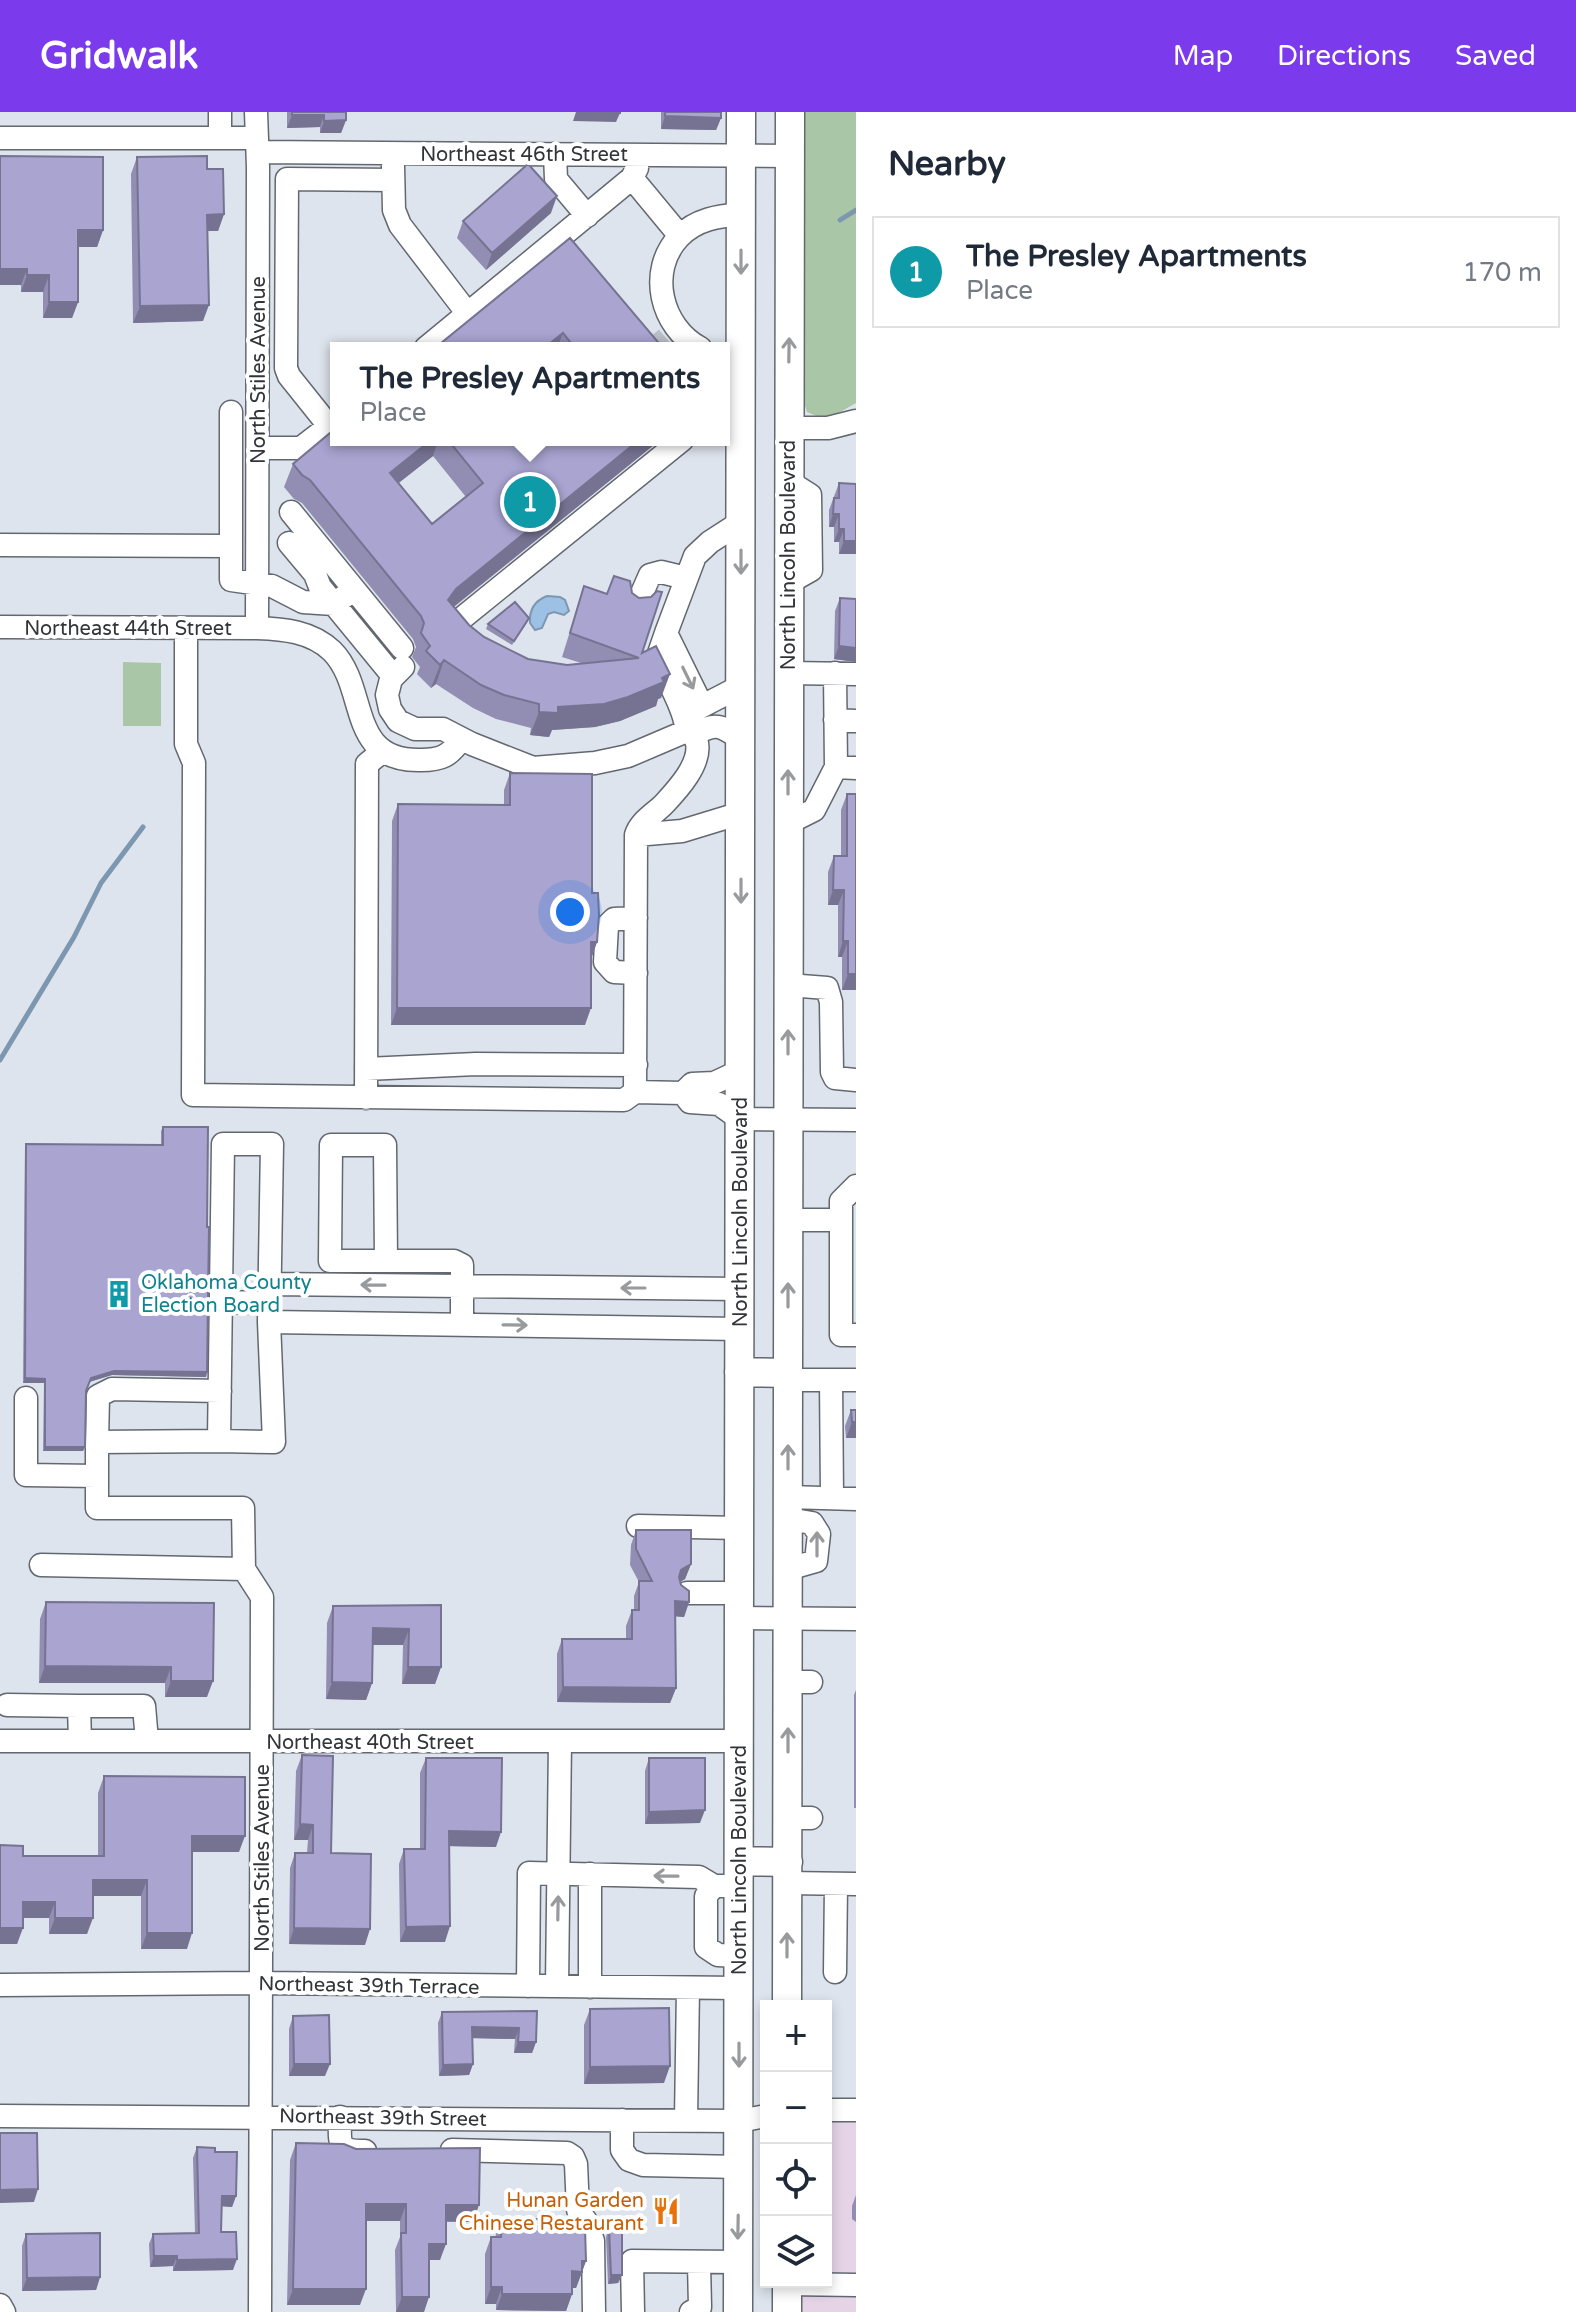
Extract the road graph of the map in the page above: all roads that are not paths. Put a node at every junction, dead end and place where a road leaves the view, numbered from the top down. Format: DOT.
graph roads {
  1 [pos="220,112"];
  2 [pos="256,112"];
  3 [pos="741,112"];
  4 [pos="790,112"];
  5 [pos="0,138"];
  6 [pos="220,138"];
  7 [pos="257,145"];
  8 [pos="394,153"];
  9 [pos="555,154"];
  10 [pos="637,155"];
  11 [pos="741,156"];
  12 [pos="791,156"];
  13 [pos="632,178"];
  14 [pos="393,180"];
  15 [pos="741,214"];
  16 [pos="587,216"];
  17 [pos="680,236"];
  18 [pos="468,314"];
  19 [pos="433,342"];
  20 [pos="688,342"];
  21 [pos="733,357"];
  22 [pos="258,418"];
  23 [pos="330,421"];
  24 [pos="856,421"];
  25 [pos="330,426"];
  26 [pos="742,428"];
  27 [pos="788,428"];
  28 [pos="675,446"];
  29 [pos="258,448"];
  30 [pos="291,512"];
  31 [pos="741,522"];
  32 [pos="289,543"];
  33 [pos="0,545"];
  34 [pos="231,546"];
  35 [pos="686,578"];
  36 [pos="257,583"];
  37 [pos="340,600"];
  38 [pos="635,609"];
  39 [pos="456,623"];
  40 [pos="0,627"];
  41 [pos="186,628"];
  42 [pos="257,628"];
  43 [pos="400,664"];
  44 [pos="788,673"];
  45 [pos="845,674"];
  46 [pos="741,686"];
  47 [pos="846,721"];
  48 [pos="692,722"];
  49 [pos="461,739"];
  50 [pos="741,739"];
  51 [pos="383,751"];
  52 [pos="846,767"];
  53 [pos="741,813"];
  54 [pos="788,823"];
  55 [pos="636,835"];
  56 [pos="636,918"];
  57 [pos="636,973"];
  58 [pos="788,985"];
  59 [pos="636,1065"];
  60 [pos="366,1069"];
  61 [pos="740,1071"];
  62 [pos="856,1080"];
  63 [pos="635,1092"];
  64 [pos="683,1093"];
  65 [pos="366,1098"];
  66 [pos="740,1119"];
  67 [pos="788,1120"];
  68 [pos="856,1120"];
  69 [pos="856,1186"];
  70 [pos="789,1220"];
  71 [pos="841,1220"];
  72 [pos="386,1261"];
  73 [pos="462,1287"];
  74 [pos="669,1288"];
  75 [pos="739,1289"];
  76 [pos="221,1302"];
  77 [pos="269,1303"];
  78 [pos="462,1324"];
  79 [pos="670,1327"];
  80 [pos="739,1329"];
  81 [pos="856,1335"];
  82 [pos="739,1372"];
  83 [pos="788,1377"];
  84 [pos="831,1380"];
  85 [pos="856,1380"];
  86 [pos="220,1391"];
  87 [pos="26,1398"];
  88 [pos="219,1441"];
  89 [pos="97,1442"];
  90 [pos="97,1476"];
  91 [pos="832,1498"];
  92 [pos="856,1499"];
  93 [pos="788,1508"];
  94 [pos="638,1526"];
  95 [pos="739,1528"];
  96 [pos="41,1565"];
  97 [pos="244,1569"];
  98 [pos="687,1593"];
  99 [pos="739,1606"];
  100 [pos="788,1618"];
  101 [pos="856,1619"];
  102 [pos="4,1701"];
  103 [pos="79,1706"];
  104 [pos="4,1741"];
  105 [pos="80,1741"];
  106 [pos="147,1741"];
  107 [pos="560,1741"];
  108 [pos="739,1741"];
  109 [pos="262,1742"];
  110 [pos="788,1873"];
  111 [pos="558,1874"];
  112 [pos="590,1874"];
  113 [pos="731,1877"];
  114 [pos="846,1884"];
  115 [pos="835,1972"];
  116 [pos="262,1983"];
  117 [pos="0,1985"];
  118 [pos="528,1986"];
  119 [pos="557,1986"];
  120 [pos="590,1987"];
  121 [pos="688,1988"];
  122 [pos="739,1988"];
  123 [pos="787,2000"];
  124 [pos="832,2110"];
  125 [pos="856,2110"];
  126 [pos="0,2116"];
  127 [pos="262,2116"];
  128 [pos="340,2117"];
  129 [pos="452,2118"];
  130 [pos="753,2118"];
  131 [pos="622,2120"];
  132 [pos="686,2120"];
  133 [pos="381,2151"];
  134 [pos="739,2167"];
  135 [pos="738,2262"];
  136 [pos="699,2263"];
  137 [pos="856,2285"];
  138 [pos="787,2293"];
  139 [pos="0,2305"];
  140 [pos="4,2312"];
  141 [pos="260,2312"];
  142 [pos="594,2312"];
  143 [pos="633,2312"];
  144 [pos="691,2312"];
  145 [pos="738,2312"];
  1 -- 6 [label="street"];
  2 -- 7 [label="street, North Stiles Avenue"];
  3 -- 11 [label="main road, North Lincoln Boulevard"];
  4 -- 12 [label="main road, North Lincoln Boulevard"];
  5 -- 6 [label="street, Northeast 46th Street"];
  6 -- 7 [label="street, Northeast 46th Street"];
  7 -- 8 [label="street, Northeast 46th Street"];
  7 -- 22 [label="street, North Stiles Avenue"];
  8 -- 9 [label="street, Northeast 46th Street"];
  8 -- 14 [label="street"];
  9 -- 10 [label="street, Northeast 46th Street"];
  9 -- 16 [label="street"];
  10 -- 11 [label="street, Northeast 46th Street"];
  10 -- 13 [label="street"];
  11 -- 12 [label="street, Northeast 46th Street"];
  11 -- 15 [label="main road, North Lincoln Boulevard"];
  27 -- 12 [label="main road, North Lincoln Boulevard, one-way"];
  13 -- 16 [label="street"];
  13 -- 17 [label="street"];
  14 -- 18 [label="street"];
  14 -- 23 [label="street"];
  15 -- 17 [label="street"];
  15 -- 21 [label="main road, North Lincoln Boulevard, one-way"];
  16 -- 18 [label="street"];
  17 -- 20 [label="street"];
  18 -- 19 [label="street"];
  21 -- 26 [label="main road, North Lincoln Boulevard"];
  22 -- 29 [label="street, North Stiles Avenue"];
  22 -- 34 [label="street"];
  24 -- 27 [label="street"];
  25 -- 29 [label="street"];
  26 -- 27 [label="main road"];
  26 -- 31 [label="main road, North Lincoln Boulevard"];
  27 -- 44 [label="main road, North Lincoln Boulevard"];
  28 -- 39 [label="street"];
  29 -- 36 [label="street, North Stiles Avenue"];
  30 -- 43 [label="street"];
  31 -- 35 [label="street"];
  31 -- 46 [label="main road, North Lincoln Boulevard, one-way"];
  32 -- 37 [label="street"];
  33 -- 34 [label="street"];
  34 -- 36 [label="street"];
  35 -- 38 [label="street"];
  35 -- 48 [label="street, one-way"];
  36 -- 37 [label="street"];
  36 -- 42 [label="street, North Stiles Avenue"];
  37 -- 43 [label="street"];
  40 -- 41 [label="street, Northeast 44th Street"];
  41 -- 42 [label="street, Northeast 44th Street"];
  41 -- 65 [label="street"];
  42 -- 51 [label="street, Northeast 44th Street"];
  43 -- 49 [label="street"];
  44 -- 45 [label="street"];
  54 -- 44 [label="main road, North Lincoln Boulevard, one-way"];
  45 -- 47 [label="street"];
  46 -- 48 [label="street"];
  46 -- 50 [label="main road, North Lincoln Boulevard"];
  47 -- 52 [label="street"];
  48 -- 49 [label="street"];
  48 -- 50 [label="street"];
  48 -- 55 [label="street"];
  49 -- 51 [label="street"];
  50 -- 53 [label="main road, North Lincoln Boulevard"];
  51 -- 60 [label="street"];
  52 -- 54 [label="street"];
  53 -- 55 [label="street"];
  53 -- 61 [label="main road, North Lincoln Boulevard, one-way"];
  54 -- 58 [label="main road, North Lincoln Boulevard"];
  55 -- 56 [label="street"];
  56 -- 57 [label="street"];
  56 -- 57 [label="street"];
  57 -- 59 [label="street"];
  58 -- 62 [label="street"];
  67 -- 58 [label="main road, North Lincoln Boulevard, one-way"];
  59 -- 60 [label="street"];
  59 -- 63 [label="street"];
  60 -- 65 [label="street"];
  61 -- 64 [label="street"];
  61 -- 66 [label="main road, North Lincoln Boulevard"];
  63 -- 64 [label="street"];
  63 -- 65 [label="street"];
  64 -- 66 [label="street"];
  66 -- 67 [label="street"];
  66 -- 75 [label="main road, North Lincoln Boulevard"];
  67 -- 68 [label="street"];
  67 -- 70 [label="main road, North Lincoln Boulevard"];
  69 -- 71 [label="street"];
  70 -- 71 [label="street"];
  83 -- 70 [label="main road, North Lincoln Boulevard, one-way"];
  71 -- 81 [label="street"];
  72 -- 72 [label="street"];
  72 -- 73 [label="street"];
  74 -- 73 [label="street, one-way"];
  73 -- 77 [label="street, one-way"];
  73 -- 78 [label="street"];
  74 -- 75 [label="street"];
  74 -- 79 [label="street"];
  75 -- 80 [label="main road, North Lincoln Boulevard"];
  76 -- 77 [label="street"];
  76 -- 77 [label="street"];
  76 -- 86 [label="street"];
  77 -- 78 [label="street"];
  77 -- 88 [label="street"];
  78 -- 79 [label="street, one-way"];
  79 -- 80 [label="street"];
  80 -- 82 [label="main road, North Lincoln Boulevard"];
  82 -- 83 [label="main road"];
  82 -- 95 [label="main road, North Lincoln Boulevard"];
  83 -- 84 [label="street"];
  93 -- 83 [label="main road, North Lincoln Boulevard, one-way"];
  84 -- 85 [label="street"];
  84 -- 91 [label="street"];
  86 -- 88 [label="street"];
  86 -- 89 [label="street"];
  87 -- 90 [label="street"];
  88 -- 89 [label="street"];
  89 -- 90 [label="street"];
  90 -- 97 [label="street"];
  91 -- 92 [label="street"];
  91 -- 93 [label="street"];
  100 -- 93 [label="main road, North Lincoln Boulevard, one-way"];
  94 -- 95 [label="street"];
  95 -- 99 [label="main road, North Lincoln Boulevard"];
  96 -- 97 [label="street"];
  97 -- 109 [label="street, North Stiles Avenue"];
  98 -- 99 [label="street"];
  99 -- 100 [label="street"];
  99 -- 108 [label="main road, North Lincoln Boulevard"];
  100 -- 101 [label="street"];
  110 -- 100 [label="main road, North Lincoln Boulevard, one-way"];
  102 -- 103 [label="street"];
  102 -- 104 [label="street"];
  103 -- 105 [label="street"];
  103 -- 106 [label="street"];
  104 -- 105 [label="street, Northeast 40th Street"];
  105 -- 106 [label="street, Northeast 40th Street"];
  106 -- 109 [label="street, Northeast 40th Street"];
  107 -- 108 [label="street, Northeast 40th Street"];
  107 -- 109 [label="street, Northeast 40th Street"];
  107 -- 111 [label="street"];
  108 -- 113 [label="main road, North Lincoln Boulevard"];
  109 -- 116 [label="street, North Stiles Avenue"];
  110 -- 113 [label="main road"];
  110 -- 114 [label="street"];
  123 -- 110 [label="main road, North Lincoln Boulevard, one-way"];
  111 -- 112 [label="street"];
  111 -- 118 [label="street"];
  119 -- 111 [label="street, one-way"];
  113 -- 112 [label="street, one-way"];
  112 -- 120 [label="street"];
  113 -- 122 [label="main road, North Lincoln Boulevard"];
  114 -- 115 [label="street"];
  116 -- 117 [label="street, Northeast 39th Terrace"];
  116 -- 118 [label="street, Northeast 39th Terrace"];
  116 -- 127 [label="street, North Stiles Avenue"];
  118 -- 119 [label="street, Northeast 39th Terrace"];
  119 -- 120 [label="street, Northeast 39th Terrace"];
  120 -- 121 [label="street, Northeast 39th Terrace"];
  121 -- 122 [label="street, Northeast 39th Terrace"];
  121 -- 132 [label="street"];
  122 -- 130 [label="main road, North Lincoln Boulevard, one-way"];
  124 -- 125 [label="street"];
  126 -- 127 [label="street, Northeast 39th Street"];
  127 -- 128 [label="street, Northeast 39th Street"];
  127 -- 141 [label="street, North Stiles Avenue"];
  128 -- 129 [label="street, Northeast 39th Street"];
  128 -- 133 [label="street"];
  129 -- 131 [label="street, Northeast 39th Street"];
  129 -- 142 [label="street"];
  130 -- 132 [label="street, Northeast 39th Street"];
  130 -- 134 [label="main road, North Lincoln Boulevard"];
  131 -- 132 [label="street, Northeast 39th Street"];
  131 -- 134 [label="street"];
  134 -- 135 [label="main road, North Lincoln Boulevard, one-way"];
  135 -- 136 [label="street"];
  135 -- 145 [label="main road, North Lincoln Boulevard"];
  136 -- 143 [label="street"];
  136 -- 144 [label="street"];
  137 -- 138 [label="street"];
  139 -- 140 [label="street"];
}
